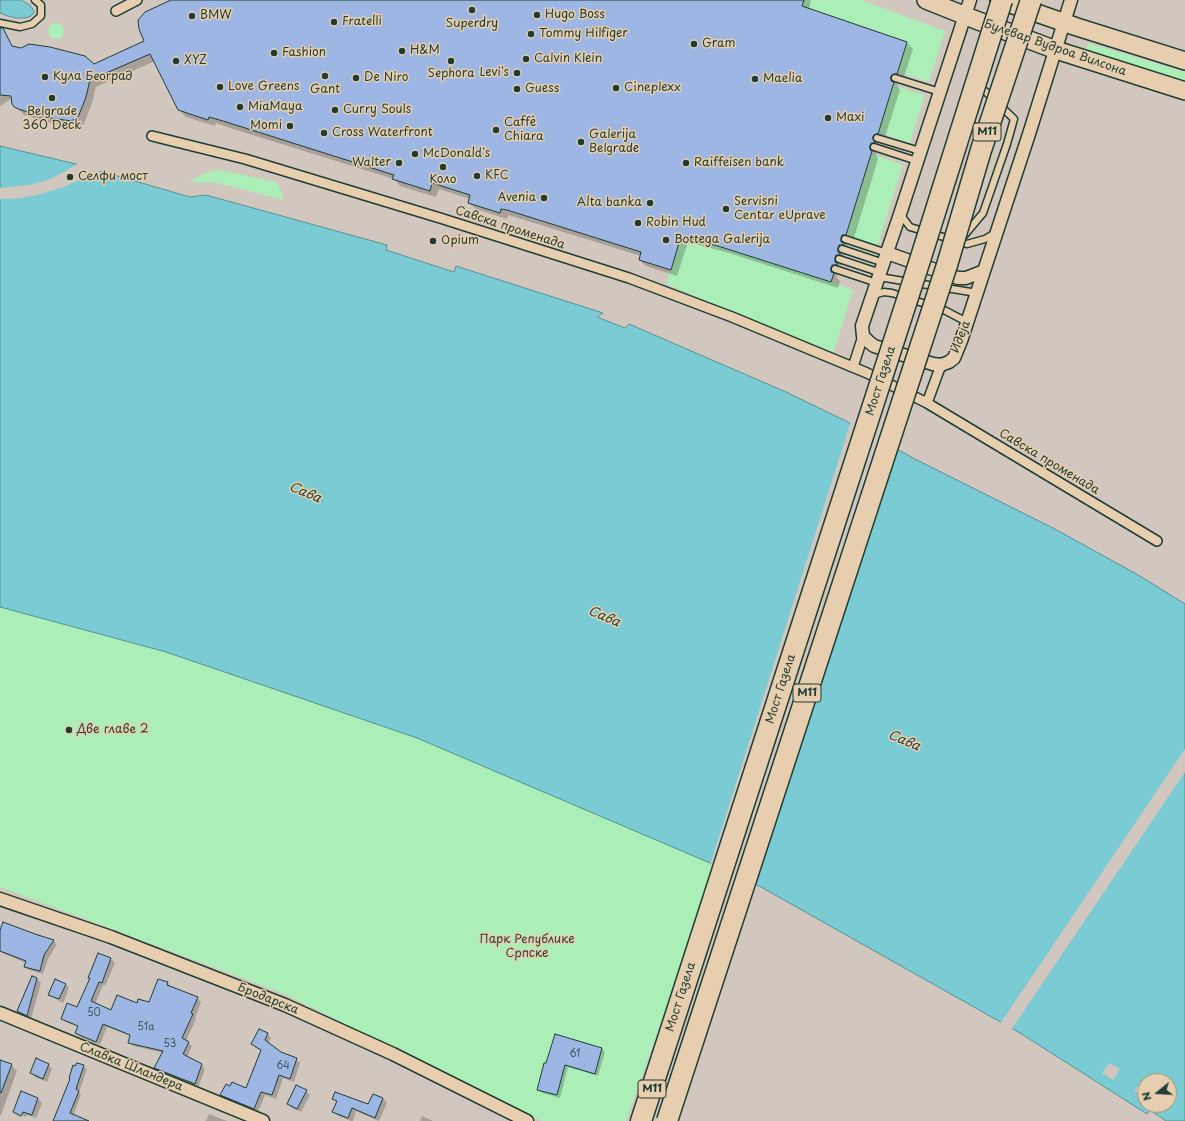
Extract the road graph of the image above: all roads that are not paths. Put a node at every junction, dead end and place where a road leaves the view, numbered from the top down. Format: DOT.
graph roads {
  1 [pos="35,0"];
  2 [pos="137,0"];
  3 [pos="926,0"];
  4 [pos="1000,0"];
  5 [pos="1031,0"];
  6 [pos="1071,0"];
  7 [pos="967,8"];
  8 [pos="116,11"];
  9 [pos="1064,22"];
  10 [pos="0,23"];
  11 [pos="989,25"];
  12 [pos="1056,50"];
  13 [pos="1185,61"];
  14 [pos="896,78"];
  15 [pos="969,86"];
  16 [pos="1185,91"];
  17 [pos="940,92"];
  18 [pos="152,136"];
  19 [pos="877,138"];
  20 [pos="874,147"];
  21 [pos="918,156"];
  22 [pos="900,214"];
  23 [pos="923,232"];
  24 [pos="996,232"];
  25 [pos="845,238"];
  26 [pos="958,242"];
  27 [pos="842,249"];
  28 [pos="839,259"];
  29 [pos="836,269"];
  30 [pos="882,270"];
  31 [pos="984,271"];
  32 [pos="977,293"];
  33 [pos="873,295"];
  34 [pos="967,322"];
  35 [pos="863,336"];
  36 [pos="941,365"];
  37 [pos="853,367"];
  38 [pos="927,403"];
  39 [pos="1157,541"];
  40 [pos="0,899"];
  41 [pos="0,1013"];
  42 [pos="263,1121"];
  43 [pos="527,1121"];
  44 [pos="641,1121"];
  45 [pos="668,1121"];
  1 -- 10 [label="lane"];
  2 -- 8 [label="street"];
  3 -- 7 [label="main road, Булевар Вудроа Вилсона"];
  4 -- 9 [label="main road"];
  4 -- 11 [label="lane"];
  4 -- 44 [label="highway, Мост Газела / M11, bridge"];
  5 -- 45 [label="highway, M11, bridge"];
  6 -- 9 [label="street, Идеја"];
  7 -- 11 [label="main road, Булевар Вудроа Вилсона"];
  7 -- 17 [label="street"];
  9 -- 12 [label="street, Идеја"];
  9 -- 13 [label="main road"];
  11 -- 12 [label="main road, Булевар Вудроа Вилсона"];
  11 -- 15 [label="lane"];
  12 -- 16 [label="main road, Булевар Вудроа Вилсона"];
  12 -- 24 [label="street, Идеја"];
  14 -- 17 [label="lane"];
  15 -- 23 [label="lane"];
  15 -- 26 [label="lane"];
  17 -- 21 [label="street"];
  18 -- 37 [label="street, Савска променада"];
  19 -- 21 [label="lane"];
  20 -- 21 [label="lane"];
  21 -- 22 [label="street"];
  22 -- 23 [label="lane"];
  22 -- 30 [label="street"];
  23 -- 26 [label="lane"];
  24 -- 26 [label="lane"];
  24 -- 31 [label="street, Идеја"];
  25 -- 30 [label="lane"];
  27 -- 30 [label="lane"];
  28 -- 30 [label="lane"];
  29 -- 30 [label="lane"];
  30 -- 31 [label="street"];
  30 -- 32 [label="lane"];
  30 -- 33 [label="street"];
  31 -- 32 [label="street, Идеја"];
  32 -- 34 [label="street, Идеја"];
  33 -- 34 [label="lane"];
  33 -- 35 [label="street"];
  34 -- 36 [label="street, Идеја"];
  35 -- 36 [label="street, Идеја"];
  35 -- 37 [label="street"];
  36 -- 38 [label="street"];
  37 -- 38 [label="street, Савска променада"];
  38 -- 39 [label="street, Савска променада"];
  40 -- 43 [label="street, Бродарска"];
  41 -- 42 [label="street, Славка Шландера"];
}
